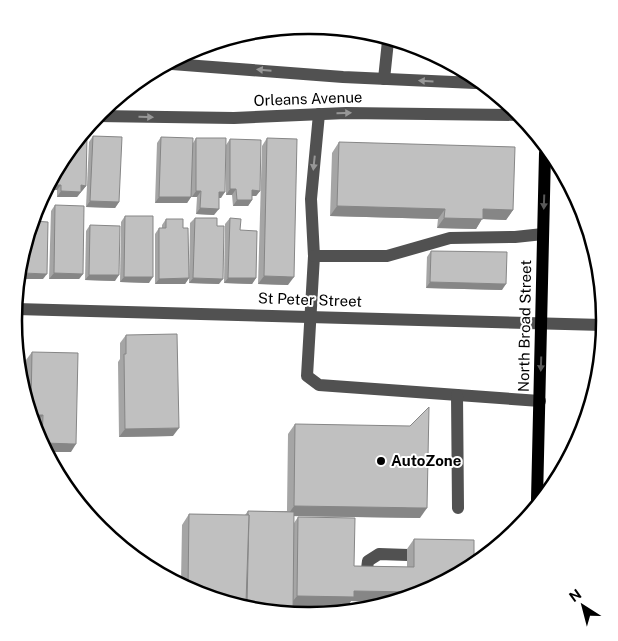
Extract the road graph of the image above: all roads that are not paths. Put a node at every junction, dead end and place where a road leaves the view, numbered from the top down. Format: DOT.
graph roads {
  1 [pos="388,45"];
  2 [pos="181,65"];
  3 [pos="384,79"];
  4 [pos="469,83"];
  5 [pos="319,114"];
  6 [pos="509,115"];
  7 [pos="108,116"];
  8 [pos="546,159"];
  9 [pos="543,234"];
  10 [pos="314,256"];
  11 [pos="23,309"];
  12 [pos="310,317"];
  13 [pos="542,323"];
  14 [pos="596,325"];
  15 [pos="457,395"];
  16 [pos="540,401"];
  17 [pos="537,493"];
  18 [pos="458,508"];
  19 [pos="408,555"];
  20 [pos="366,576"];
  1 -- 3 [label="street"];
  3 -- 2 [label="street, Orleans Avenue, one-way"];
  4 -- 3 [label="street, Orleans Avenue, one-way"];
  5 -- 6 [label="street, Orleans Avenue, one-way"];
  7 -- 5 [label="street, Orleans Avenue, one-way"];
  5 -- 10 [label="street, one-way"];
  8 -- 9 [label="main road, North Broad Street, one-way"];
  9 -- 10 [label="street"];
  9 -- 13 [label="main road, North Broad Street"];
  10 -- 12 [label="street"];
  11 -- 12 [label="street, St Peter Street"];
  12 -- 13 [label="street, St Peter Street"];
  12 -- 15 [label="street"];
  13 -- 14 [label="street, St Peter Street"];
  13 -- 16 [label="main road, North Broad Street, one-way"];
  15 -- 16 [label="street"];
  15 -- 18 [label="street"];
  16 -- 17 [label="main road, North Broad Street"];
  19 -- 20 [label="street"];
}
